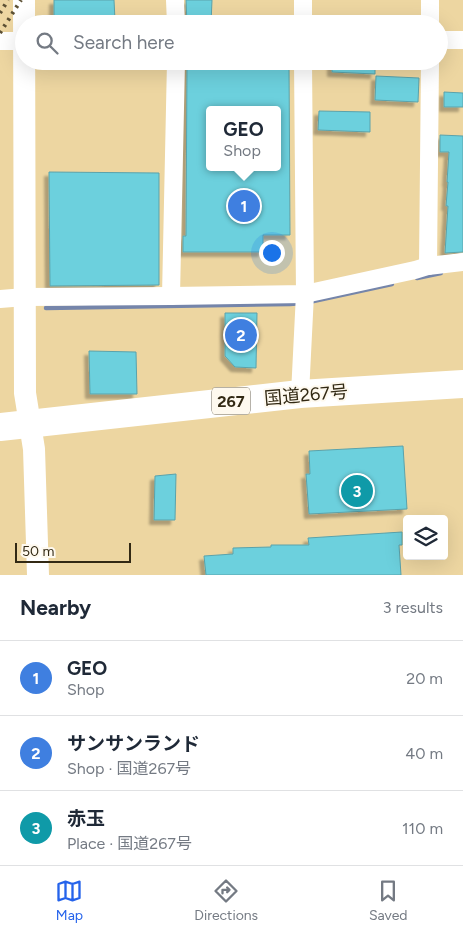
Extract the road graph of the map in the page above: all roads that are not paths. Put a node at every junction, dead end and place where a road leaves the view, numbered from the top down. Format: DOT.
graph roads {
  1 [pos="24,0"];
  2 [pos="175,0"];
  3 [pos="303,0"];
  4 [pos="430,0"];
  5 [pos="24,15"];
  6 [pos="176,15"];
  7 [pos="303,15"];
  8 [pos="430,15"];
  9 [pos="448,40"];
  10 [pos="463,40"];
  11 [pos="0,41"];
  12 [pos="15,41"];
  13 [pos="24,70"];
  14 [pos="176,70"];
  15 [pos="303,70"];
  16 [pos="430,70"];
  17 [pos="463,262"];
  18 [pos="428,266"];
  19 [pos="171,296"];
  20 [pos="24,297"];
  21 [pos="0,299"];
  22 [pos="305,299"];
  23 [pos="463,384"];
  24 [pos="300,394"];
  25 [pos="29,424"];
  26 [pos="0,428"];
  27 [pos="38,575"];
  1 -- 5 [label="street"];
  2 -- 6 [label="street"];
  3 -- 7 [label="street"];
  4 -- 8 [label="street"];
  9 -- 10 [label="street"];
  11 -- 12 [label="street"];
  13 -- 20 [label="street"];
  14 -- 19 [label="street"];
  15 -- 22 [label="street"];
  16 -- 18 [label="street"];
  17 -- 18 [label="street"];
  18 -- 22 [label="street"];
  19 -- 20 [label="street"];
  19 -- 22 [label="street"];
  20 -- 21 [label="street"];
  20 -- 25 [label="street"];
  22 -- 24 [label="street"];
  23 -- 24 [label="highway, 国道267号 / 267"];
  24 -- 25 [label="highway, 国道267号 / 267"];
  25 -- 26 [label="highway, 国道267号 / 267"];
  25 -- 27 [label="street"];
}
